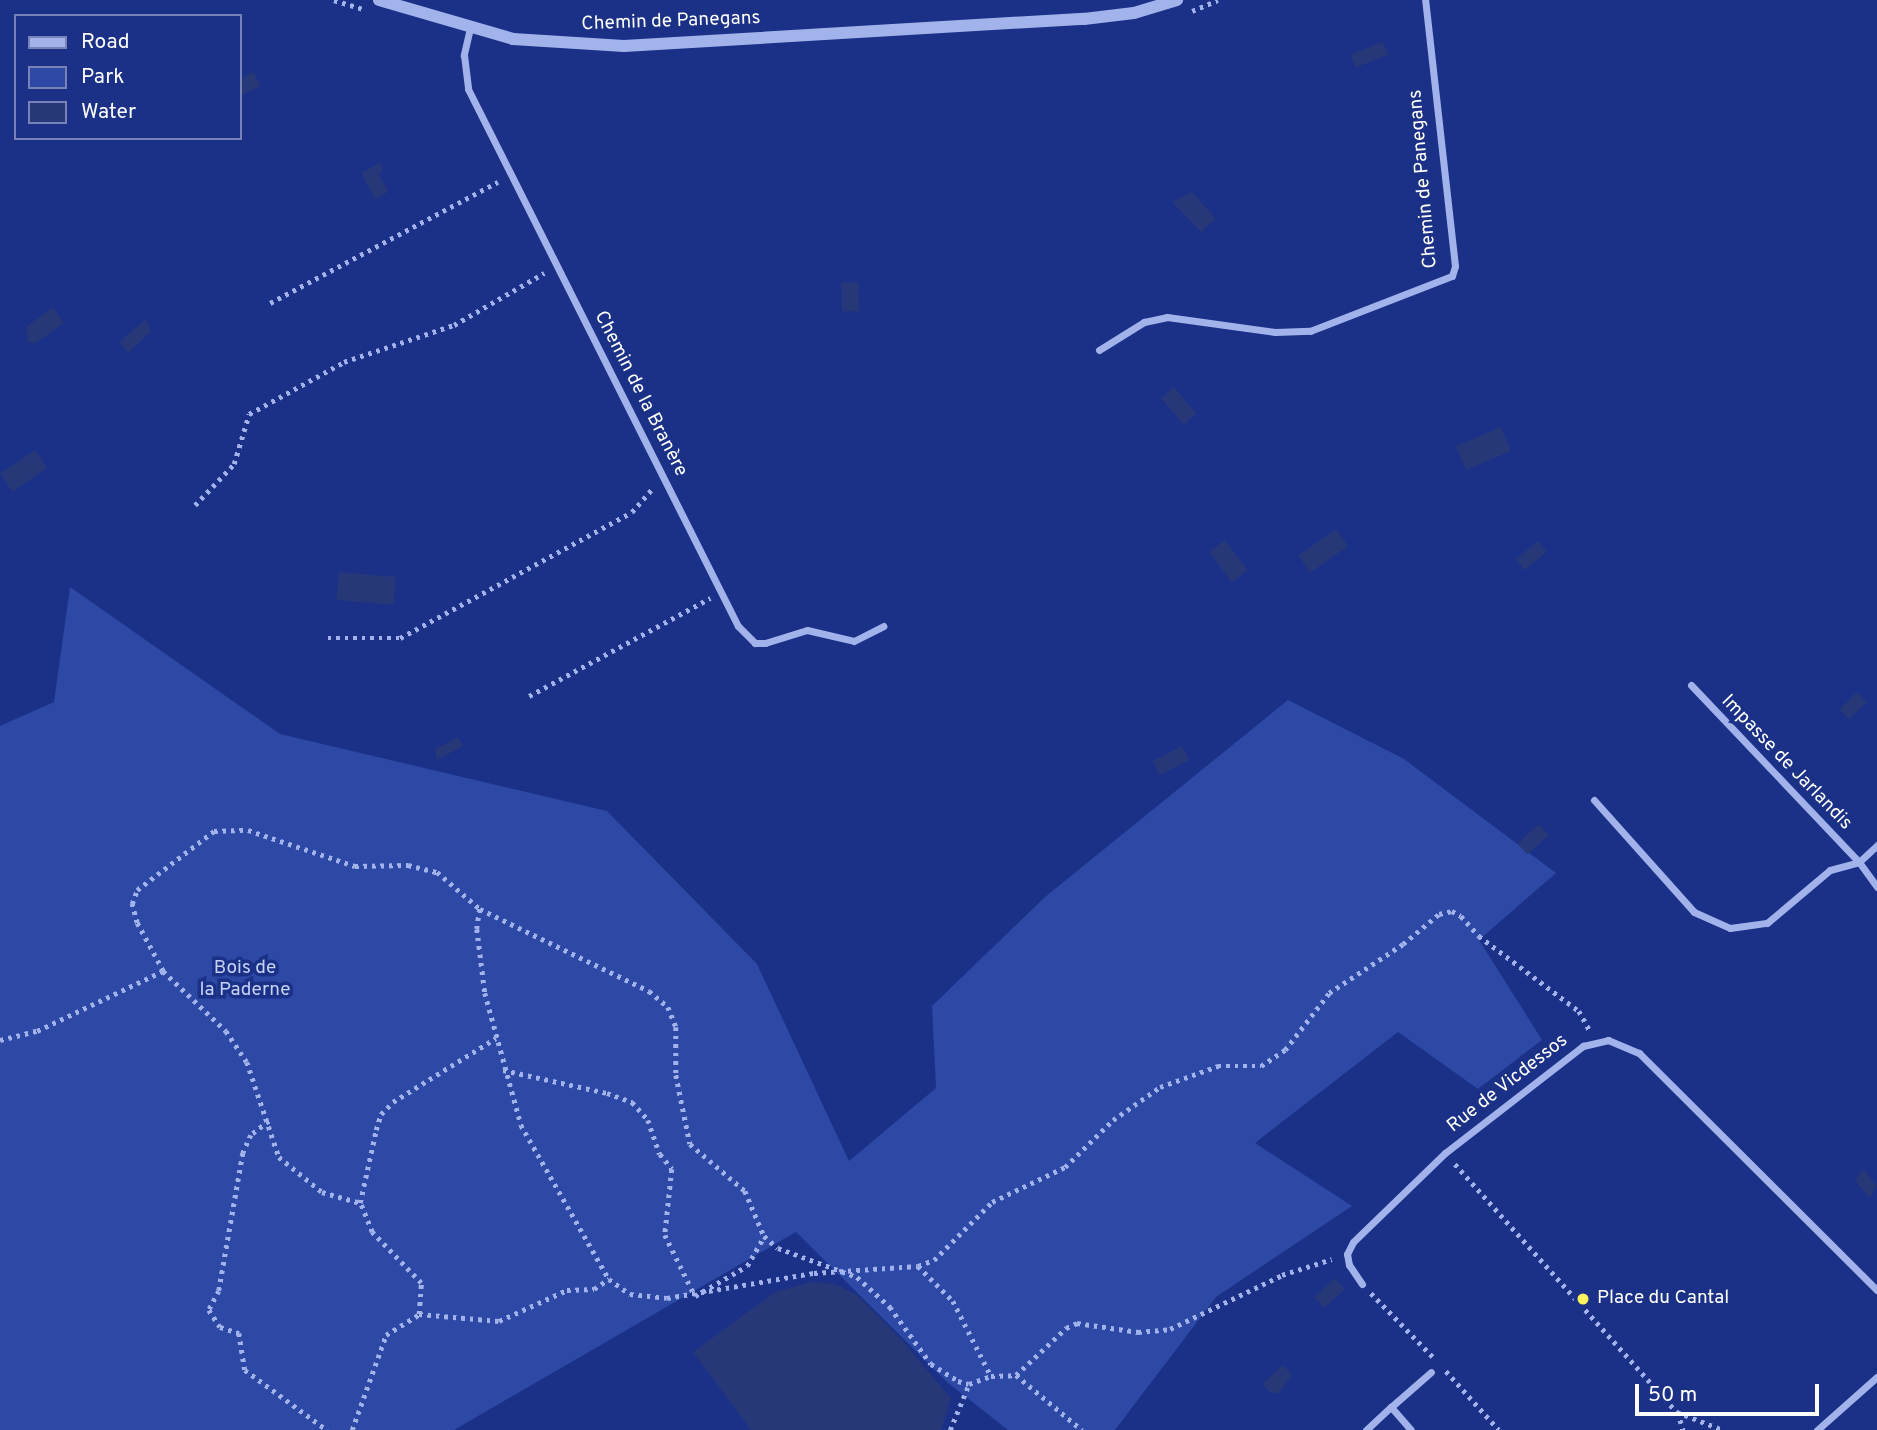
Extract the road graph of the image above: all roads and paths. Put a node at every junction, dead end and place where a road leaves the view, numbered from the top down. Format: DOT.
graph roads {
  1 [pos="379,0"];
  2 [pos="1177,0"];
  3 [pos="1425,0"];
  4 [pos="470,28"];
  5 [pos="513,174"];
  6 [pos="558,265"];
  7 [pos="270,303"];
  8 [pos="1099,351"];
  9 [pos="664,476"];
  10 [pos="195,505"];
  11 [pos="721,592"];
  12 [pos="883,626"];
  13 [pos="328,638"];
  14 [pos="1691,685"];
  15 [pos="529,696"];
  16 [pos="1594,800"];
  17 [pos="1877,845"];
  18 [pos="1859,862"];
  19 [pos="1877,887"];
  20 [pos="480,909"];
  21 [pos="163,971"];
  22 [pos="496,1038"];
  23 [pos="0,1040"];
  24 [pos="1595,1041"];
  25 [pos="503,1070"];
  26 [pos="269,1121"];
  27 [pos="1445,1153"];
  28 [pos="360,1203"];
  29 [pos="764,1236"];
  30 [pos="1348,1254"];
  31 [pos="918,1266"];
  32 [pos="838,1271"];
  33 [pos="609,1279"];
  34 [pos="1362,1284"];
  35 [pos="1877,1290"];
  36 [pos="695,1296"];
  37 [pos="419,1314"];
  38 [pos="1431,1371"];
  39 [pos="1016,1375"];
  40 [pos="991,1376"];
  41 [pos="1877,1377"];
  42 [pos="969,1384"];
  43 [pos="1391,1407"];
  44 [pos="1677,1412"];
  45 [pos="327,1430"];
  46 [pos="352,1430"];
  47 [pos="950,1430"];
  48 [pos="1082,1430"];
  49 [pos="1366,1430"];
  50 [pos="1411,1430"];
  51 [pos="1683,1430"];
  52 [pos="1723,1430"];
  53 [pos="1816,1430"];
  1 -- 4 [label="street, Chemin de Panegans"];
  2 -- 4 [label="street, Chemin de Panegans"];
  3 -- 8 [label="street, Chemin de Panegans"];
  4 -- 5 [label="street, Chemin de la Branère"];
  5 -- 6 [label="street, Chemin de la Branère"];
  5 -- 7 [label="path"];
  6 -- 9 [label="street, Chemin de la Branère"];
  6 -- 10 [label="path"];
  9 -- 11 [label="street, Chemin de la Branère"];
  9 -- 13 [label="path"];
  11 -- 12 [label="street, Chemin de la Branère"];
  11 -- 15 [label="path"];
  14 -- 18 [label="street, Impasse de Jarlandis"];
  16 -- 18 [label="street"];
  17 -- 18 [label="street"];
  18 -- 19 [label="street, Impasse de Jarlandis"];
  20 -- 21 [label="path"];
  20 -- 22 [label="path"];
  20 -- 29 [label="path"];
  21 -- 23 [label="path"];
  21 -- 26 [label="path"];
  22 -- 25 [label="path"];
  22 -- 28 [label="path"];
  24 -- 27 [label="street, Rue de Vicdessos"];
  24 -- 31 [label="path"];
  24 -- 35 [label="street, Rue de Vicdessos"];
  25 -- 33 [label="path"];
  25 -- 36 [label="path"];
  26 -- 28 [label="path"];
  26 -- 45 [label="path"];
  27 -- 30 [label="street, Rue de Vicdessos"];
  27 -- 44 [label="path"];
  28 -- 37 [label="path"];
  29 -- 32 [label="path"];
  29 -- 36 [label="path"];
  30 -- 34 [label="street"];
  30 -- 39 [label="path"];
  31 -- 32 [label="path"];
  31 -- 40 [label="path"];
  32 -- 36 [label="path"];
  32 -- 42 [label="path"];
  33 -- 36 [label="path"];
  33 -- 37 [label="path"];
  37 -- 46 [label="path"];
  38 -- 43 [label="street"];
  39 -- 40 [label="path"];
  39 -- 48 [label="path"];
  40 -- 42 [label="path"];
  41 -- 53 [label="street"];
  42 -- 47 [label="path"];
  43 -- 49 [label="street"];
  43 -- 50 [label="street"];
  44 -- 51 [label="path"];
  44 -- 52 [label="path"];
}
